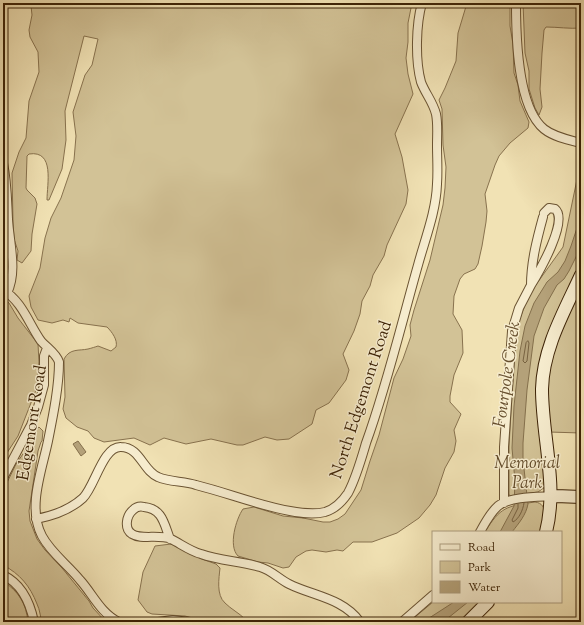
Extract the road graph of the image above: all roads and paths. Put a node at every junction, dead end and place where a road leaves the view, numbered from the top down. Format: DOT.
graph roads {
  1 [pos="422,3"];
  2 [pos="516,3"];
  3 [pos="581,143"];
  4 [pos="3,163"];
  5 [pos="581,275"];
  6 [pos="532,285"];
  7 [pos="5,292"];
  8 [pos="47,348"];
  9 [pos="3,478"];
  10 [pos="554,496"];
  11 [pos="581,497"];
  12 [pos="504,503"];
  13 [pos="36,519"];
  14 [pos="481,531"];
  15 [pos="546,531"];
  16 [pos="170,539"];
  17 [pos="3,575"];
  18 [pos="432,596"];
  19 [pos="487,603"];
  20 [pos="34,622"];
  21 [pos="119,622"];
  22 [pos="158,622"];
  23 [pos="189,622"];
  24 [pos="360,622"];
  25 [pos="402,622"];
  26 [pos="468,622"];
  1 -- 13 [label="street, North Edgemont Road"];
  2 -- 3 [label="street"];
  4 -- 7 [label="street"];
  5 -- 10 [label="street"];
  6 -- 6 [label="street"];
  6 -- 12 [label="street"];
  7 -- 8 [label="street, Edgemont Road"];
  8 -- 9 [label="street"];
  8 -- 13 [label="street, Edgemont Road"];
  10 -- 11 [label="street"];
  10 -- 12 [label="street"];
  10 -- 15 [label="street"];
  12 -- 14 [label="street"];
  13 -- 21 [label="street, Edgemont Road"];
  16 -- 16 [label="street"];
  16 -- 24 [label="street"];
  17 -- 20 [label="street"];
  18 -- 25 [label="street"];
  19 -- 26 [label="street"];
  22 -- 23 [label="street"];
}
